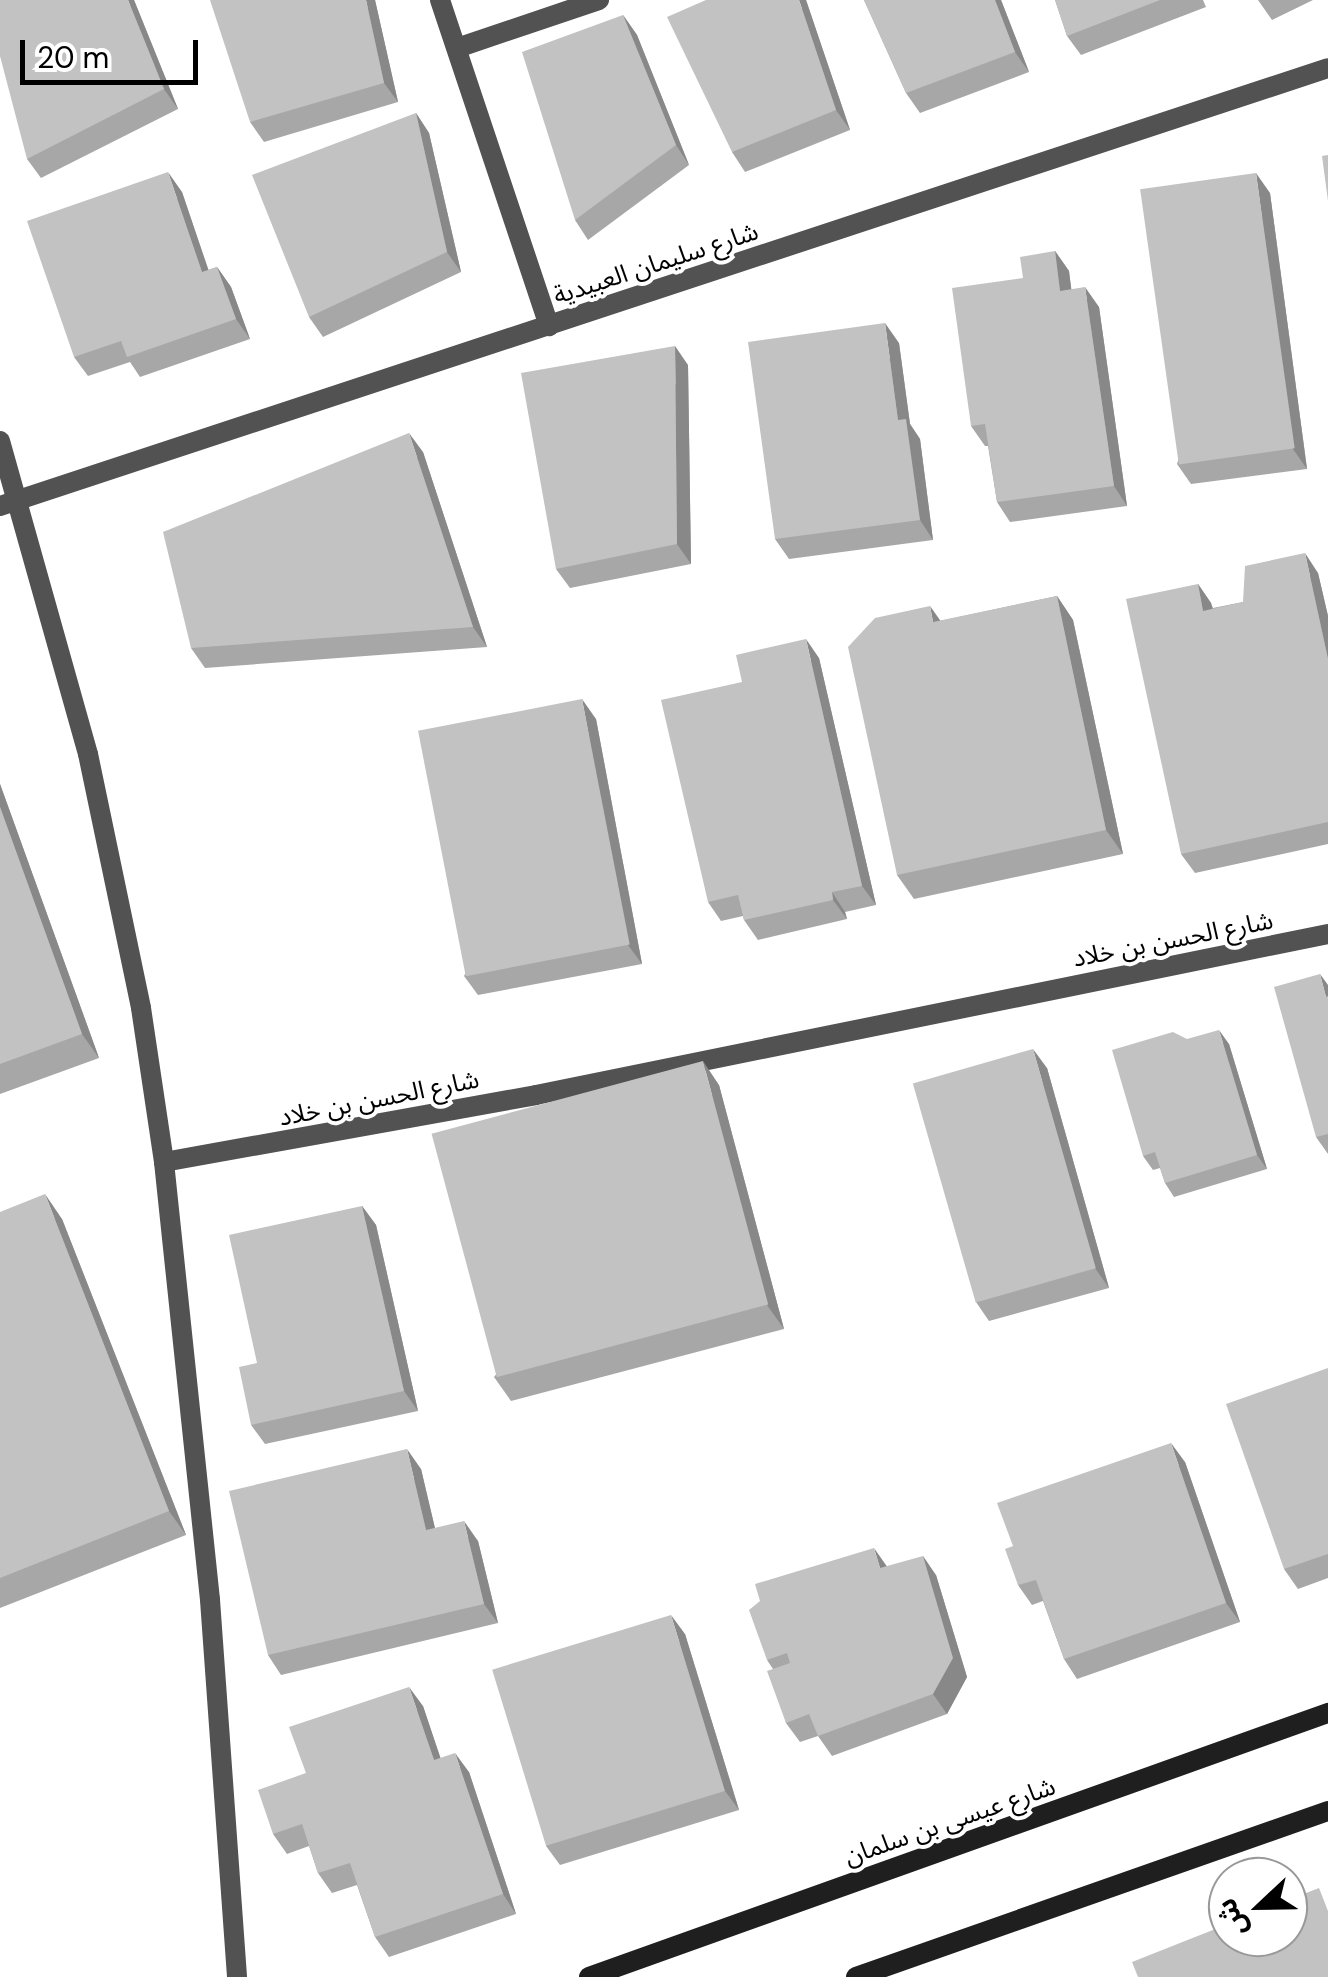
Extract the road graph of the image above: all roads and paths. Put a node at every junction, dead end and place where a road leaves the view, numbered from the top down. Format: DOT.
graph roads {
  1 [pos="440,0"];
  2 [pos="600,0"];
  3 [pos="457,48"];
  4 [pos="1328,68"];
  5 [pos="549,326"];
  6 [pos="0,441"];
  7 [pos="9,503"];
  8 [pos="1328,934"];
  9 [pos="164,1162"];
  10 [pos="1328,1712"];
  11 [pos="1328,1811"];
  12 [pos="237,1977"];
  13 [pos="588,1977"];
  14 [pos="856,1977"];
  1 -- 3 [label="street"];
  2 -- 3 [label="street"];
  3 -- 5 [label="street"];
  4 -- 5 [label="street, شارع سليمان العبيدية"];
  5 -- 7 [label="street, شارع سليمان العبيدية"];
  6 -- 7 [label="street"];
  7 -- 9 [label="street"];
  8 -- 9 [label="street, شارع الحسن بن خلاد"];
  9 -- 12 [label="street"];
  10 -- 13 [label="street, شارع عيسى بن سلمان"];
  11 -- 14 [label="street"];
}
